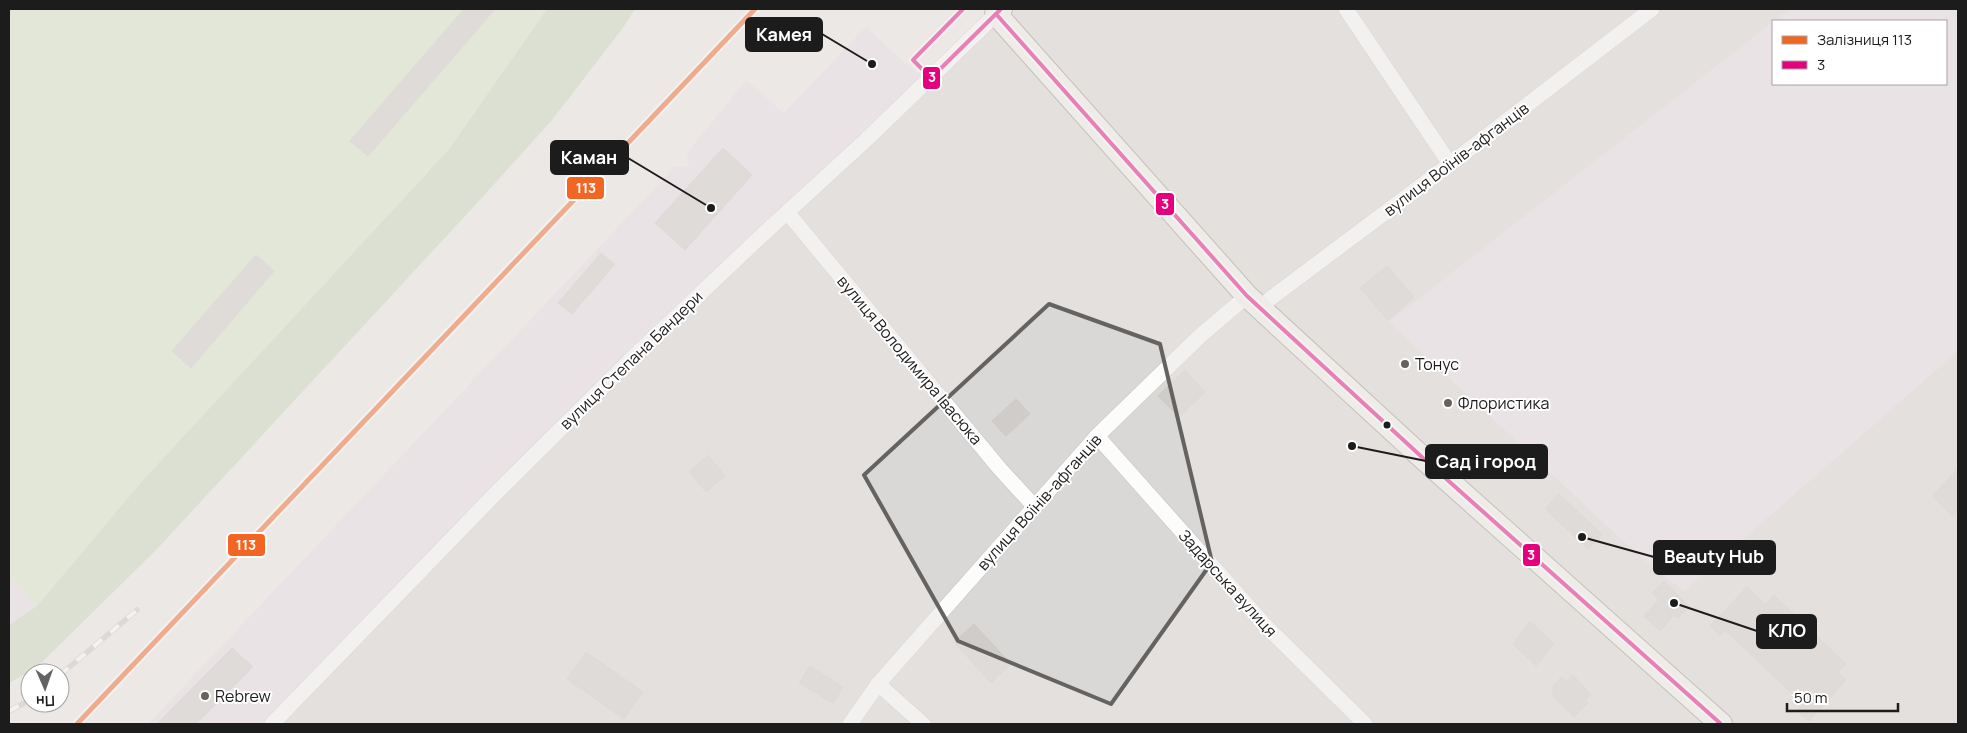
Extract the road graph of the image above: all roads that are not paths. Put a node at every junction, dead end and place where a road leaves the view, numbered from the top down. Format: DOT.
graph roads {
  1 [pos="1346,9"];
  2 [pos="1652,9"];
  3 [pos="998,11"];
  4 [pos="1450,164"];
  5 [pos="787,212"];
  6 [pos="1254,302"];
  7 [pos="1097,436"];
  8 [pos="1034,506"];
  9 [pos="878,684"];
  10 [pos="272,724"];
  11 [pos="850,724"];
  12 [pos="923,724"];
  13 [pos="1365,724"];
  14 [pos="1721,724"];
  1 -- 4 [label="street"];
  2 -- 4 [label="street, вулиця Воїнів-афганців"];
  3 -- 5 [label="street, вулиця Степана Бандери"];
  3 -- 6 [label="street"];
  4 -- 6 [label="street, вулиця Воїнів-афганців"];
  5 -- 8 [label="street, вулиця Володимира Івасюка"];
  5 -- 10 [label="street, вулиця Степана Бандери"];
  6 -- 7 [label="street, вулиця Воїнів-афганців"];
  6 -- 14 [label="street"];
  7 -- 8 [label="street, вулиця Воїнів-афганців"];
  7 -- 13 [label="street, Задарська вулиця"];
  8 -- 9 [label="street, вулиця Воїнів-афганців"];
  9 -- 11 [label="street, вулиця Воїнів-афганців"];
  9 -- 12 [label="street"];
}
